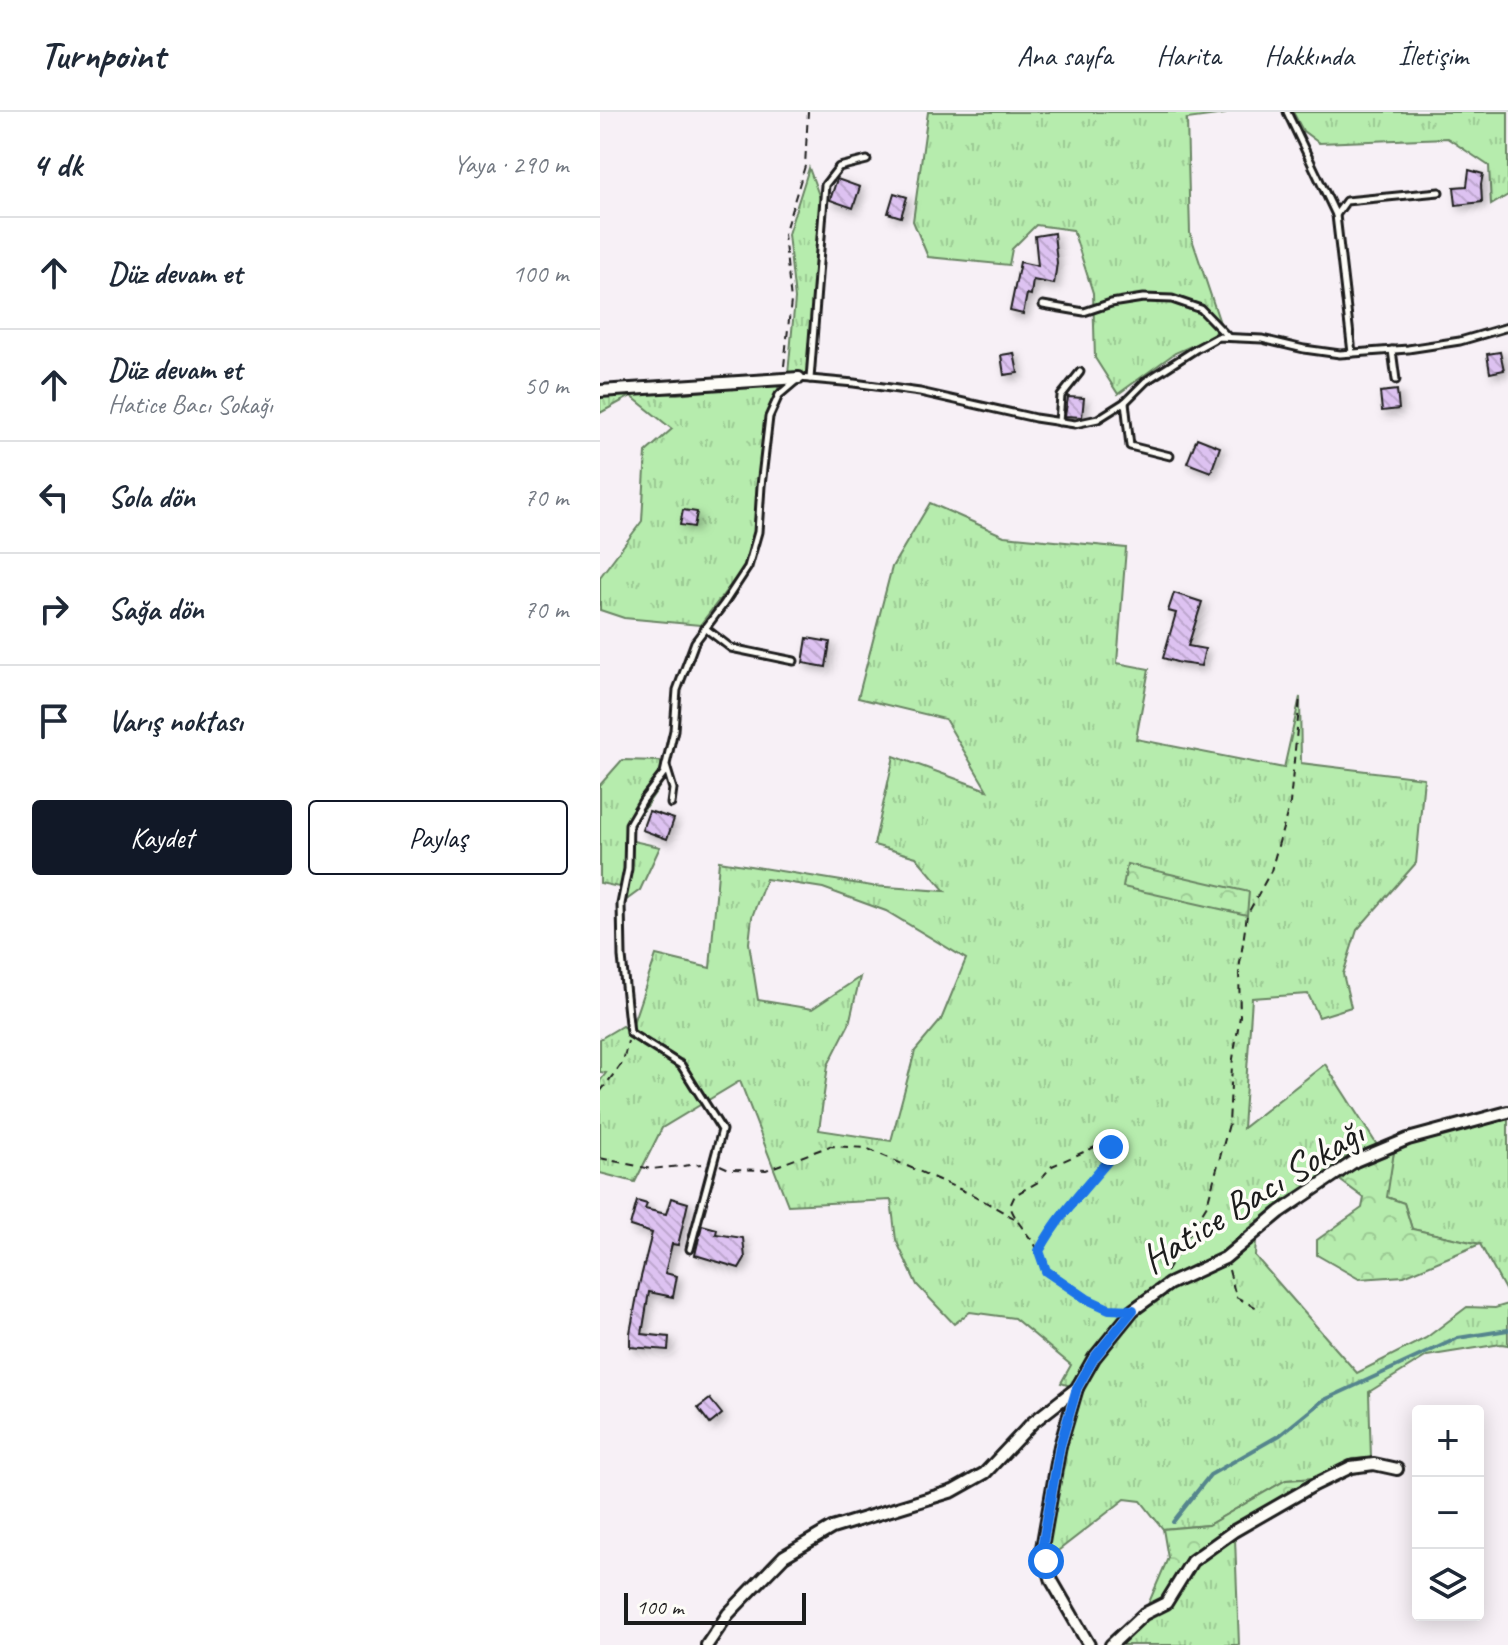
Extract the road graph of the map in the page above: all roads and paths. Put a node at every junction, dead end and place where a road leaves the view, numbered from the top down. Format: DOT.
graph roads {
  1 [pos="808,112"];
  2 [pos="1287,112"];
  3 [pos="867,160"];
  4 [pos="1439,192"];
  5 [pos="1336,215"];
  6 [pos="1043,305"];
  7 [pos="1508,327"];
  8 [pos="1229,338"];
  9 [pos="1392,350"];
  10 [pos="1352,353"];
  11 [pos="1080,372"];
  12 [pos="805,379"];
  13 [pos="782,380"];
  14 [pos="1396,380"];
  15 [pos="600,391"];
  16 [pos="1125,402"];
  17 [pos="1059,422"];
  18 [pos="1170,456"];
  19 [pos="705,628"];
  20 [pos="794,661"];
  21 [pos="1300,697"];
  22 [pos="666,765"];
  23 [pos="671,804"];
  24 [pos="630,1033"];
  25 [pos="600,1092"];
  26 [pos="1508,1112"];
  27 [pos="600,1158"];
  28 [pos="713,1162"];
  29 [pos="1014,1218"];
  30 [pos="690,1249"];
  31 [pos="1039,1251"];
  32 [pos="1225,1258"];
  33 [pos="1163,1276"];
  34 [pos="1133,1310"];
  35 [pos="1261,1310"];
  36 [pos="1077,1388"];
  37 [pos="1397,1469"];
  38 [pos="707,1645"];
  39 [pos="1089,1645"];
  40 [pos="1111,1645"];
  1 -- 13 [label="path"];
  2 -- 5 [label="lane"];
  3 -- 12 [label="lane"];
  4 -- 5 [label="lane"];
  5 -- 10 [label="lane"];
  6 -- 8 [label="lane"];
  7 -- 9 [label="lane"];
  8 -- 10 [label="lane"];
  8 -- 16 [label="lane"];
  9 -- 10 [label="lane"];
  9 -- 14 [label="lane"];
  11 -- 17 [label="lane"];
  12 -- 13 [label="street"];
  12 -- 17 [label="lane"];
  12 -- 19 [label="lane"];
  13 -- 15 [label="street"];
  16 -- 17 [label="lane"];
  16 -- 18 [label="lane"];
  19 -- 20 [label="lane"];
  19 -- 22 [label="lane"];
  21 -- 33 [label="path"];
  22 -- 23 [label="lane"];
  22 -- 24 [label="lane"];
  24 -- 25 [label="path"];
  24 -- 28 [label="lane"];
  26 -- 32 [label="street, Hatice Bacı Sokağı"];
  27 -- 28 [label="path"];
  28 -- 29 [label="path"];
  28 -- 30 [label="lane"];
  29 -- 31 [label="path"];
  29 -- 31 [label="path"];
  31 -- 34 [label="path"];
  32 -- 34 [label="street, Hatice Bacı Sokağı"];
  32 -- 35 [label="path"];
  34 -- 36 [label="street, Hatice Bacı Sokağı"];
  36 -- 38 [label="street, Hatice Bacı Sokağı"];
  36 -- 39 [label="street"];
  37 -- 40 [label="street"];
}
